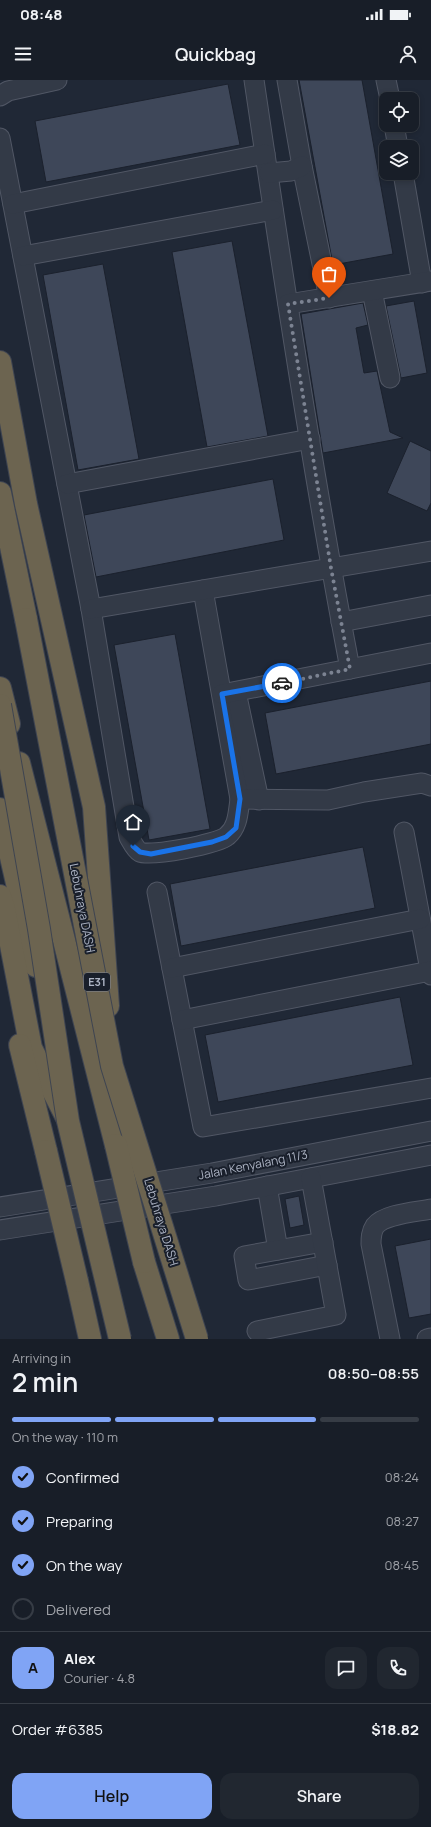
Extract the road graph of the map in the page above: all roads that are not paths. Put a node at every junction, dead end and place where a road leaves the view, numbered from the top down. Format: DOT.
graph roads {
  1 [pos="58,80"];
  2 [pos="254,80"];
  3 [pos="287,80"];
  4 [pos="386,80"];
  5 [pos="389,92"];
  6 [pos="0,96"];
  7 [pos="0,138"];
  8 [pos="265,154"];
  9 [pos="302,166"];
  10 [pos="269,173"];
  11 [pos="404,180"];
  12 [pos="13,204"];
  13 [pos="274,210"];
  14 [pos="23,256"];
  15 [pos="426,282"];
  16 [pos="372,291"];
  17 [pos="329,298"];
  18 [pos="288,304"];
  19 [pos="0,362"];
  20 [pos="390,378"];
  21 [pos="310,439"];
  22 [pos="67,484"];
  23 [pos="0,493"];
  24 [pos="431,551"];
  25 [pos="331,568"];
  26 [pos="203,590"];
  27 [pos="431,605"];
  28 [pos="91,609"];
  29 [pos="341,622"];
  30 [pos="431,653"];
  31 [pos="350,669"];
  32 [pos="0,688"];
  33 [pos="229,693"];
  34 [pos="0,705"];
  35 [pos="431,786"];
  36 [pos="240,799"];
  37 [pos="259,800"];
  38 [pos="0,809"];
  39 [pos="404,832"];
  40 [pos="157,892"];
  41 [pos="0,896"];
  42 [pos="420,919"];
  43 [pos="0,964"];
  44 [pos="172,968"];
  45 [pos="431,973"];
  46 [pos="182,1020"];
  47 [pos="112,1066"];
  48 [pos="431,1088"];
  49 [pos="68,1121"];
  50 [pos="424,1132"];
  51 [pos="427,1156"];
  52 [pos="312,1178"];
  53 [pos="267,1186"];
  54 [pos="0,1207"];
  55 [pos="431,1209"];
  56 [pos="0,1230"];
  57 [pos="323,1242"];
  58 [pos="278,1250"];
  59 [pos="327,1265"];
  60 [pos="257,1331"];
  61 [pos="90,1338"];
  62 [pos="431,1338"];
  63 [pos="120,1339"];
  64 [pos="124,1339"];
  65 [pos="168,1339"];
  66 [pos="197,1339"];
  67 [pos="390,1339"];
  68 [pos="427,1339"];
  1 -- 6 [label="street"];
  2 -- 8 [label="street"];
  3 -- 9 [label="street"];
  4 -- 5 [label="street"];
  7 -- 12 [label="street"];
  8 -- 10 [label="street"];
  8 -- 12 [label="street"];
  9 -- 10 [label="street"];
  9 -- 17 [label="street"];
  10 -- 13 [label="street"];
  11 -- 15 [label="street"];
  12 -- 14 [label="street"];
  13 -- 14 [label="street"];
  13 -- 18 [label="street"];
  14 -- 22 [label="street"];
  15 -- 16 [label="street"];
  16 -- 17 [label="street"];
  16 -- 20 [label="street"];
  17 -- 18 [label="street"];
  18 -- 21 [label="street"];
  19 -- 47 [label="highway, bridge"];
  21 -- 22 [label="street"];
  21 -- 25 [label="street"];
  22 -- 28 [label="street"];
  23 -- 47 [label="highway, Lebuhraya DASH / E31, bridge"];
  24 -- 25 [label="street"];
  25 -- 26 [label="street"];
  25 -- 29 [label="street"];
  26 -- 28 [label="street"];
  26 -- 33 [label="street"];
  27 -- 29 [label="street"];
  28 -- 36 [label="street"];
  29 -- 31 [label="street"];
  30 -- 31 [label="street"];
  31 -- 33 [label="street"];
  32 -- 65 [label="highway, bridge"];
  33 -- 36 [label="street"];
  33 -- 37 [label="street"];
  34 -- 49 [label="highway, bridge"];
  35 -- 37 [label="street"];
  36 -- 37 [label="street"];
  38 -- 64 [label="highway, bridge"];
  39 -- 42 [label="street"];
  40 -- 44 [label="street"];
  41 -- 49 [label="highway"];
  42 -- 44 [label="street"];
  42 -- 45 [label="street"];
  43 -- 61 [label="highway, bridge"];
  44 -- 46 [label="street"];
  45 -- 46 [label="street"];
  46 -- 48 [label="street"];
  47 -- 66 [label="highway, Lebuhraya DASH / E31, bridge"];
  49 -- 63 [label="highway, bridge"];
  50 -- 51 [label="street"];
  50 -- 54 [label="street, Jalan Kenyalang 11/3"];
  51 -- 52 [label="street, Jalan Kenyalang 11/3"];
  52 -- 53 [label="street, Jalan Kenyalang 11/3"];
  52 -- 57 [label="street"];
  53 -- 56 [label="street, Jalan Kenyalang 11/3"];
  53 -- 58 [label="street"];
  55 -- 67 [label="street"];
  57 -- 58 [label="street"];
  57 -- 59 [label="street"];
  58 -- 59 [label="street"];
  59 -- 60 [label="street"];
  62 -- 68 [label="street"];
}
